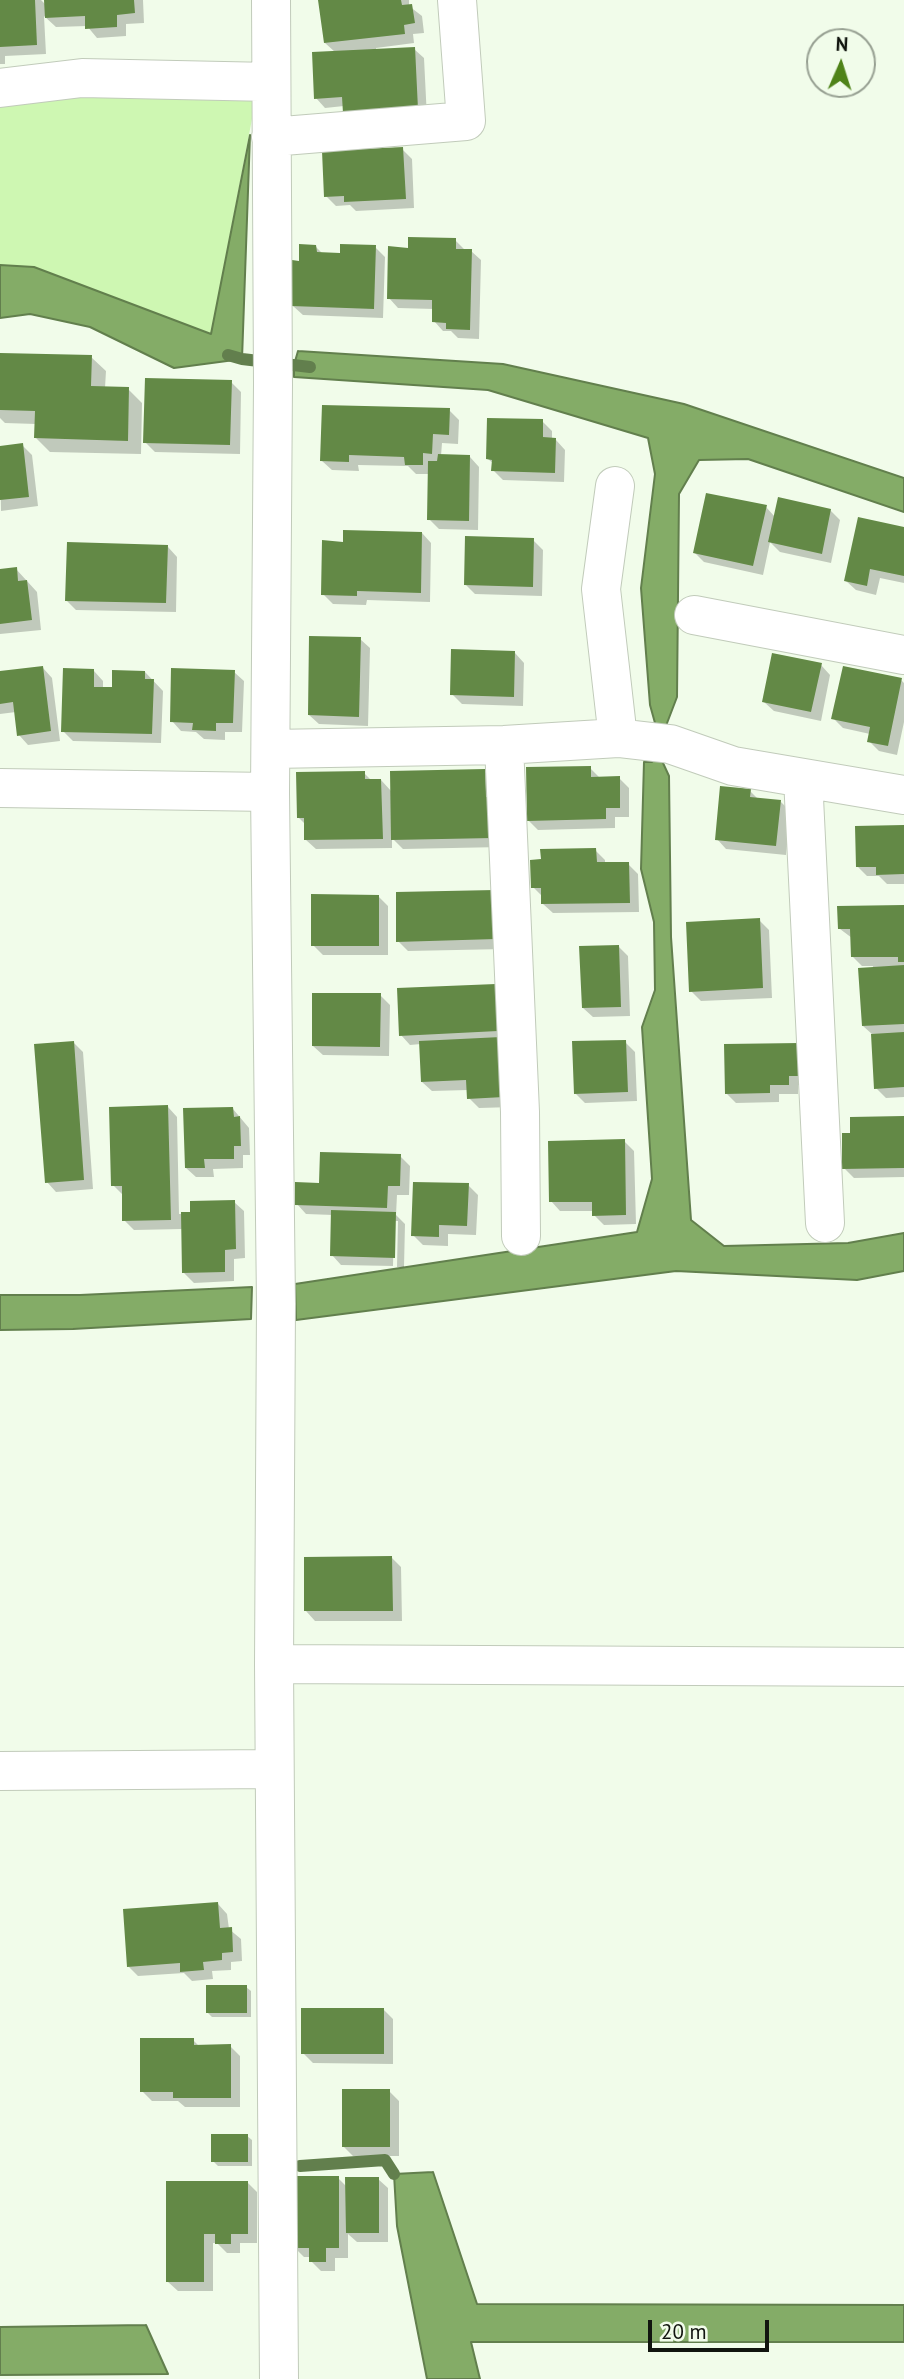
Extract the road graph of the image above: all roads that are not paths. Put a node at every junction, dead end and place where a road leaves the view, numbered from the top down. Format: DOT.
graph roads {
  1 [pos="271,0"];
  2 [pos="457,0"];
  3 [pos="271,82"];
  4 [pos="0,88"];
  5 [pos="271,137"];
  6 [pos="615,486"];
  7 [pos="694,615"];
  8 [pos="904,655"];
  9 [pos="643,741"];
  10 [pos="504,745"];
  11 [pos="271,750"];
  12 [pos="803,778"];
  13 [pos="0,788"];
  14 [pos="270,792"];
  15 [pos="904,795"];
  16 [pos="825,1223"];
  17 [pos="521,1236"];
  18 [pos="274,1664"];
  19 [pos="904,1667"];
  20 [pos="274,1769"];
  21 [pos="0,1771"];
  22 [pos="279,2379"];
  1 -- 3 [label="street"];
  2 -- 5 [label="street"];
  3 -- 4 [label="street"];
  3 -- 5 [label="street"];
  5 -- 11 [label="street"];
  6 -- 9 [label="street"];
  7 -- 8 [label="street"];
  9 -- 10 [label="street"];
  9 -- 12 [label="street"];
  10 -- 11 [label="street"];
  10 -- 17 [label="street"];
  11 -- 14 [label="street"];
  12 -- 15 [label="street"];
  12 -- 16 [label="street"];
  13 -- 14 [label="street"];
  14 -- 18 [label="street"];
  18 -- 19 [label="street"];
  18 -- 20 [label="street"];
  20 -- 21 [label="street"];
  20 -- 22 [label="street"];
}
